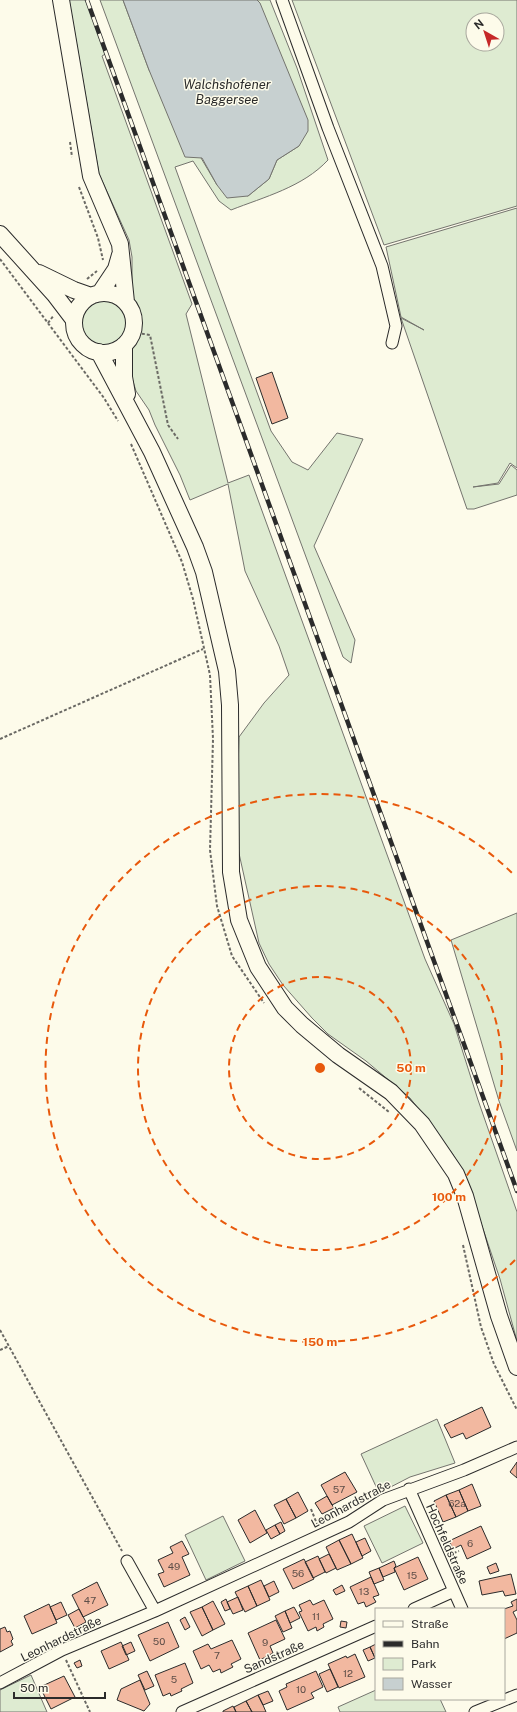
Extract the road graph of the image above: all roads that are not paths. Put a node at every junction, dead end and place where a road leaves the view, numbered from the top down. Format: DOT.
graph roads {
  1 [pos="61,0"];
  2 [pos="282,0"];
  3 [pos="0,234"];
  4 [pos="120,255"];
  5 [pos="30,269"];
  6 [pos="95,294"];
  7 [pos="126,302"];
  8 [pos="74,320"];
  9 [pos="128,339"];
  10 [pos="392,343"];
  11 [pos="99,352"];
  12 [pos="129,406"];
  13 [pos="517,1367"];
  14 [pos="517,1447"];
  15 [pos="409,1489"];
  16 [pos="127,1561"];
  17 [pos="454,1591"];
  18 [pos="416,1608"];
  19 [pos="462,1608"];
  20 [pos="156,1611"];
  21 [pos="375,1626"];
  22 [pos="0,1683"];
  23 [pos="517,1695"];
  24 [pos="505,1699"];
  25 [pos="502,1700"];
  26 [pos="182,1712"];
  27 [pos="475,1712"];
  1 -- 4 [label="street"];
  2 -- 10 [label="street"];
  3 -- 5 [label="street"];
  4 -- 6 [label="street"];
  4 -- 7 [label="street"];
  5 -- 6 [label="street"];
  5 -- 8 [label="street"];
  6 -- 7 [label="street"];
  6 -- 8 [label="street"];
  7 -- 9 [label="street"];
  8 -- 11 [label="street"];
  9 -- 11 [label="street"];
  9 -- 12 [label="street"];
  11 -- 12 [label="street"];
  12 -- 13 [label="street"];
  14 -- 15 [label="street, Leonhardstraße"];
  15 -- 17 [label="street, Hochfeldstraße"];
  15 -- 20 [label="street, Leonhardstraße"];
  16 -- 20 [label="street"];
  17 -- 18 [label="street"];
  17 -- 19 [label="street, Hochfeldstraße"];
  20 -- 22 [label="street, Leonhardstraße"];
  21 -- 26 [label="street, Sandstraße"];
  23 -- 24 [label="street"];
  25 -- 27 [label="street"];
}
